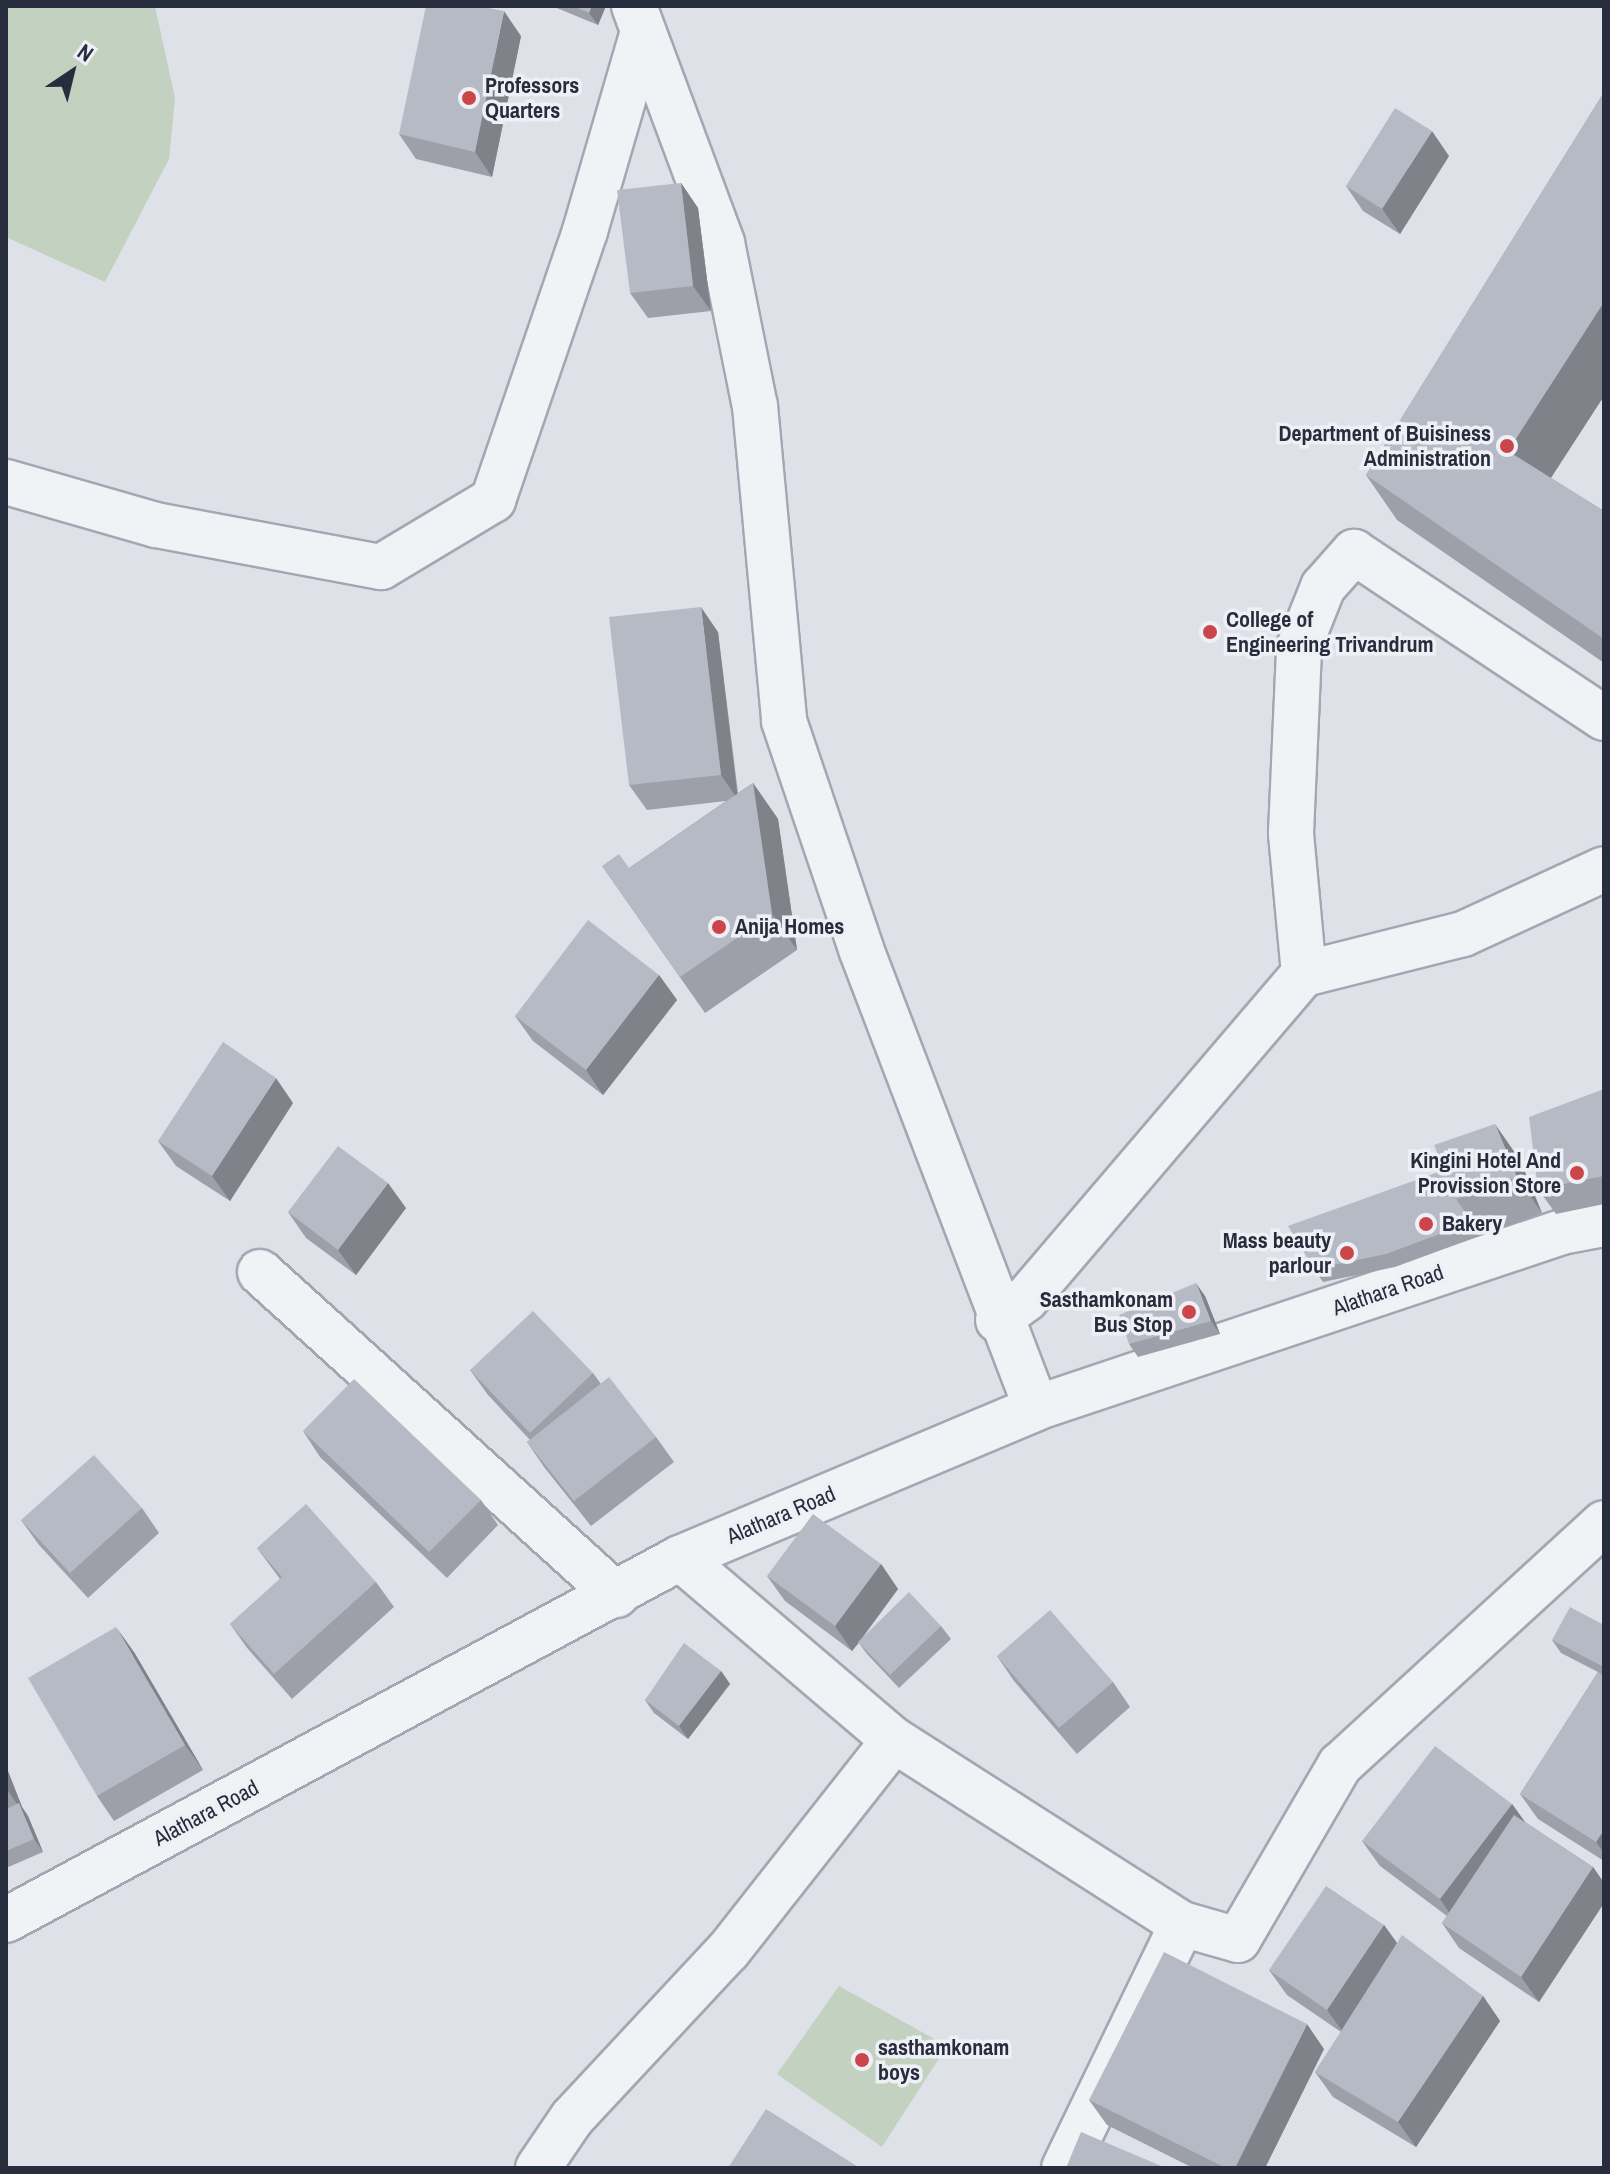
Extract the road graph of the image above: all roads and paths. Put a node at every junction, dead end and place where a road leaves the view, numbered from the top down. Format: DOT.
graph roads {
  1 [pos="637,22"];
  2 [pos="6,482"];
  3 [pos="1604,718"];
  4 [pos="1604,869"];
  5 [pos="1304,974"];
  6 [pos="1604,1224"];
  7 [pos="260,1272"];
  8 [pos="998,1320"];
  9 [pos="1036,1408"];
  10 [pos="1604,1523"];
  11 [pos="680,1558"];
  12 [pos="616,1595"];
  13 [pos="894,1740"];
  14 [pos="6,1920"];
  15 [pos="1182,1924"];
  16 [pos="538,2168"];
  17 [pos="1064,2168"];
  1 -- 2 [label="street"];
  1 -- 8 [label="street"];
  3 -- 5 [label="street"];
  4 -- 5 [label="street"];
  5 -- 8 [label="street"];
  6 -- 9 [label="street, Alathara Road"];
  7 -- 12 [label="street"];
  8 -- 9 [label="street"];
  9 -- 11 [label="street, Alathara Road"];
  10 -- 15 [label="street"];
  11 -- 12 [label="street, Alathara Road"];
  11 -- 13 [label="street"];
  12 -- 14 [label="street, Alathara Road"];
  13 -- 15 [label="street"];
  13 -- 16 [label="street"];
  15 -- 17 [label="street"];
}
